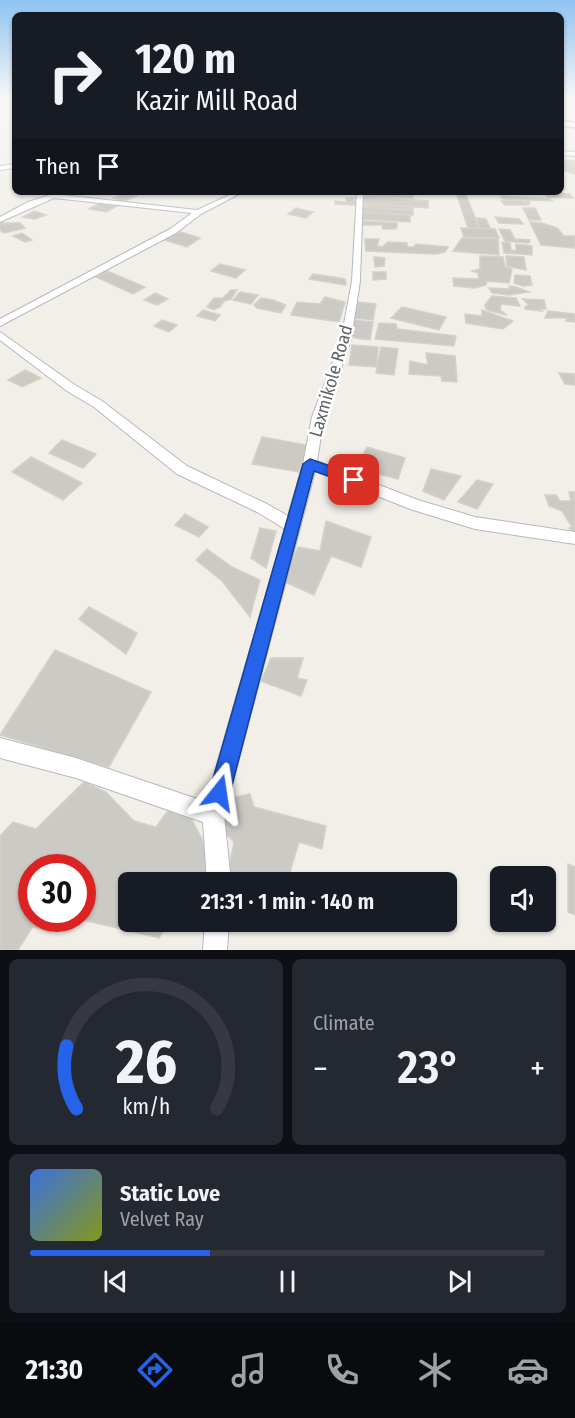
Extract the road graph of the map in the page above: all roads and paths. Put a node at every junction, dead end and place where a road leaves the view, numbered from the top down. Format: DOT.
graph roads {
  1 [pos="231,195"];
  2 [pos="360,195"];
  3 [pos="198,212"];
  4 [pos="0,220"];
  5 [pos="0,323"];
  6 [pos="0,335"];
  7 [pos="310,464"];
  8 [pos="292,526"];
  9 [pos="575,538"];
  10 [pos="0,748"];
  11 [pos="213,815"];
  12 [pos="218,872"];
  13 [pos="217,932"];
  14 [pos="215,950"];
  1 -- 3 [label="street"];
  2 -- 7 [label="street, Laxmikole Road"];
  3 -- 4 [label="street"];
  3 -- 5 [label="street"];
  6 -- 8 [label="street"];
  7 -- 8 [label="street, Laxmikole Road"];
  7 -- 9 [label="street"];
  8 -- 11 [label="street, Laxmikole Road"];
  10 -- 11 [label="street"];
  11 -- 12 [label="street, Laxmikole Road"];
  13 -- 14 [label="street"];
}
